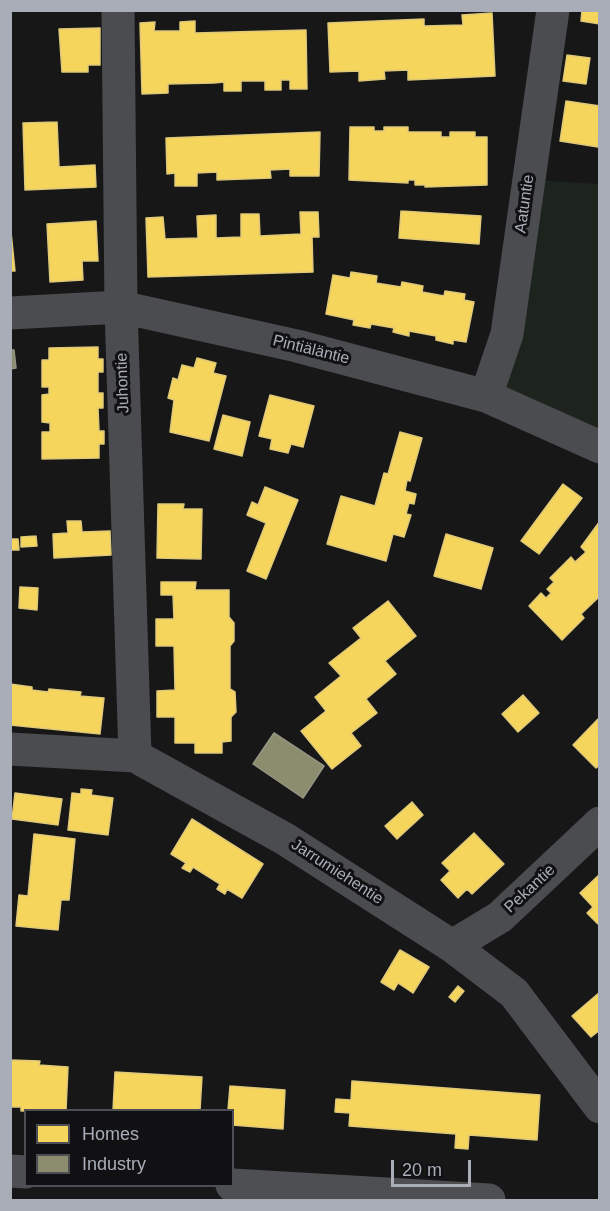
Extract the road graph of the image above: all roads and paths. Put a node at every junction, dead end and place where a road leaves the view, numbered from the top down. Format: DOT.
graph roads {
  1 [pos="118,10"];
  2 [pos="553,10"];
  3 [pos="121,307"];
  4 [pos="10,313"];
  5 [pos="486,396"];
  6 [pos="600,447"];
  7 [pos="10,749"];
  8 [pos="135,756"];
  9 [pos="600,823"];
  10 [pos="452,946"];
  11 [pos="600,1107"];
  12 [pos="234,1185"];
  13 [pos="489,1200"];
  1 -- 3 [label="street, Juhontie"];
  2 -- 5 [label="street, Aatuntie"];
  3 -- 4 [label="street, Pintiäläntie"];
  3 -- 5 [label="street, Pintiäläntie"];
  3 -- 8 [label="street, Juhontie"];
  5 -- 6 [label="street, Pintiäläntie"];
  7 -- 8 [label="street, Jarrumiehentie"];
  8 -- 10 [label="street, Jarrumiehentie"];
  9 -- 10 [label="street, Pekantie"];
  10 -- 11 [label="street, Jarrumiehentie"];
  12 -- 13 [label="main road"];
}
